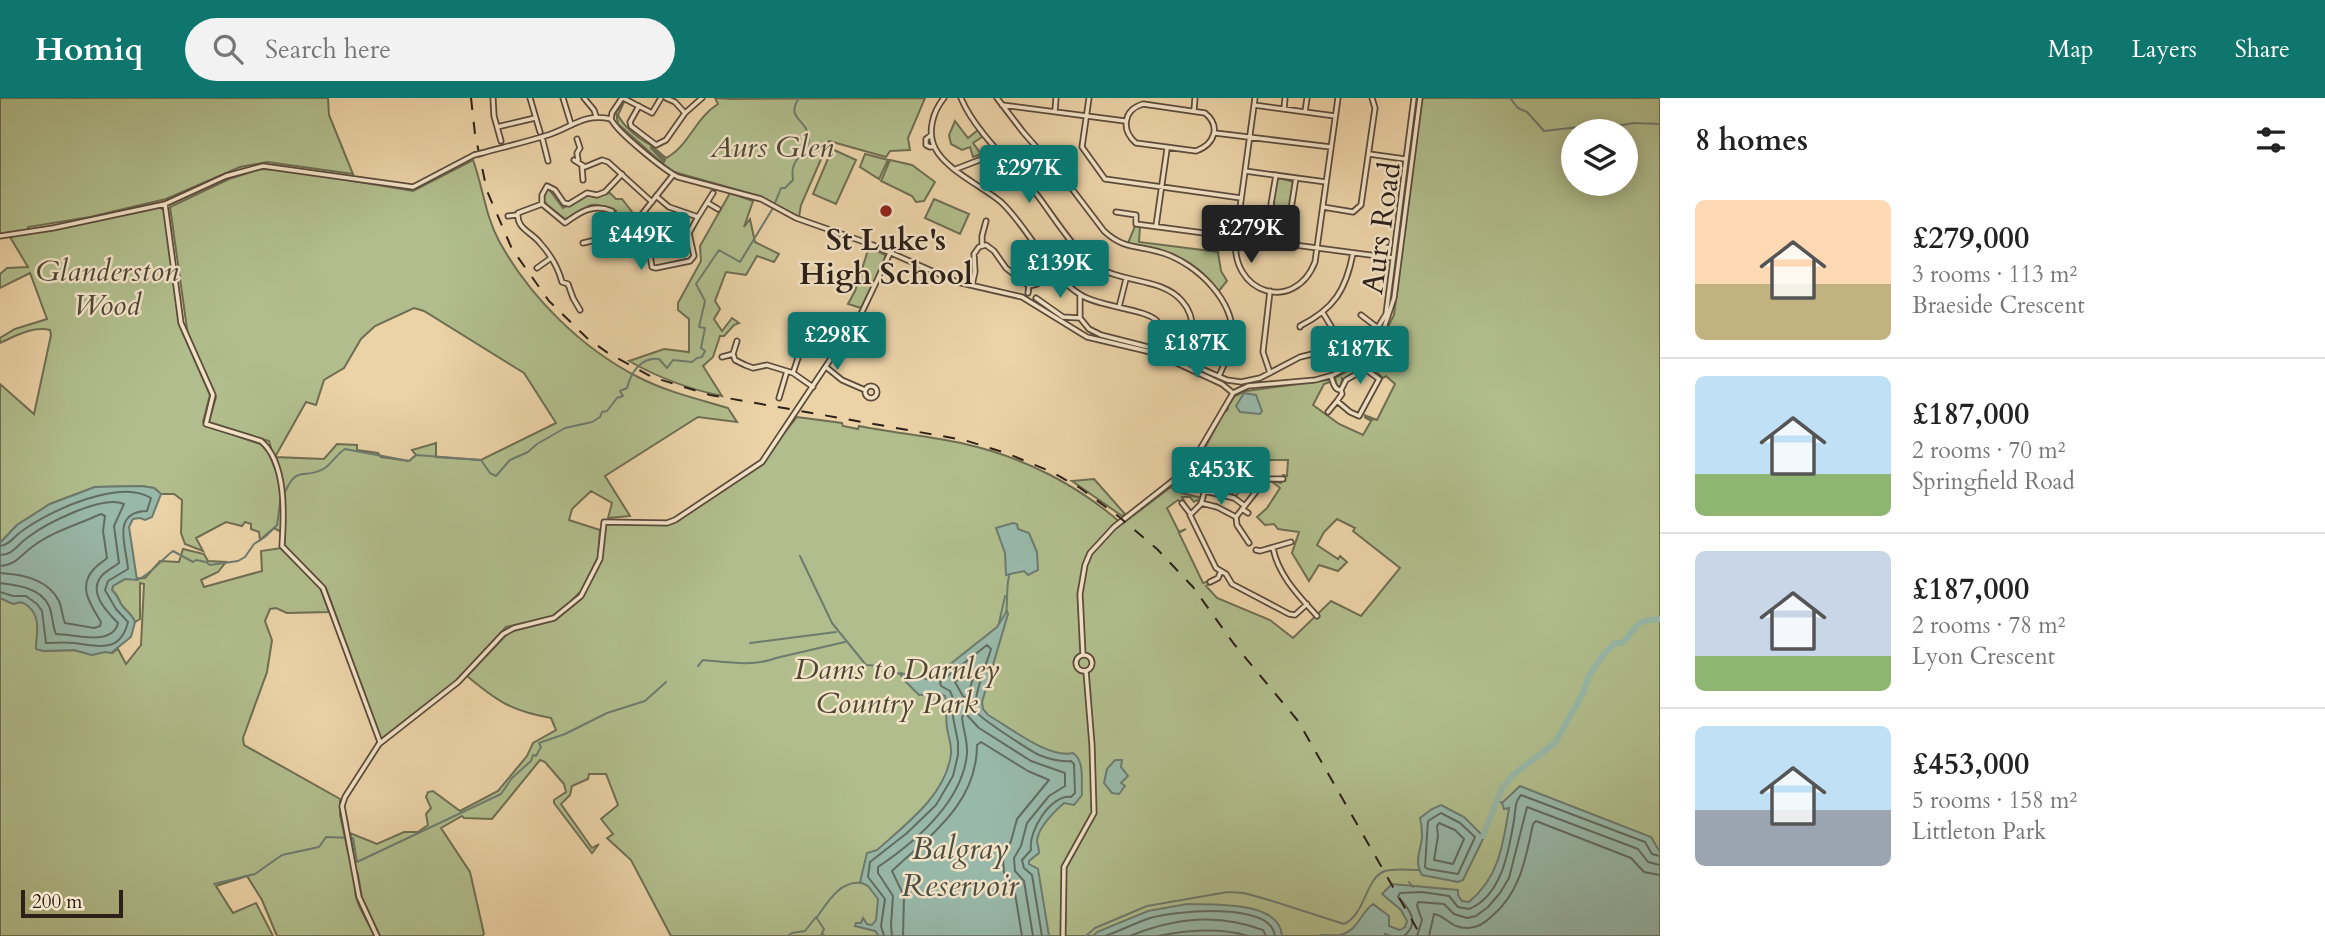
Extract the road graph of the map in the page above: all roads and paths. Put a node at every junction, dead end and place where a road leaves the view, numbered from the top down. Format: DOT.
graph roads {
  1 [pos="493,98"];
  2 [pos="530,98"];
  3 [pos="563,98"];
  4 [pos="584,98"];
  5 [pos="622,98"];
  6 [pos="663,98"];
  7 [pos="702,98"];
  8 [pos="944,98"];
  9 [pos="961,98"];
  10 [pos="997,98"];
  11 [pos="1056,98"];
  12 [pos="1089,98"];
  13 [pos="1152,98"];
  14 [pos="1195,98"];
  15 [pos="1255,98"];
  16 [pos="1285,98"];
  17 [pos="1307,98"];
  18 [pos="1338,98"];
  19 [pos="1372,98"];
  20 [pos="1414,98"];
  21 [pos="1420,98"];
  22 [pos="1152,104"];
  23 [pos="1002,105"];
  24 [pos="1254,105"];
  25 [pos="639,106"];
  26 [pos="1284,109"];
  27 [pos="1194,110"];
  28 [pos="1055,111"];
  29 [pos="1306,112"];
  30 [pos="685,113"];
  31 [pos="596,116"];
  32 [pos="1087,116"];
  33 [pos="1335,116"];
  34 [pos="535,118"];
  35 [pos="611,119"];
  36 [pos="1125,121"];
  37 [pos="571,124"];
  38 [pos="497,127"];
  39 [pos="1215,133"];
  40 [pos="541,134"];
  41 [pos="931,135"];
  42 [pos="1249,138"];
  43 [pos="577,139"];
  44 [pos="500,141"];
  45 [pos="934,146"];
  46 [pos="1331,147"];
  47 [pos="1167,148"];
  48 [pos="1000,152"];
  49 [pos="1369,154"];
  50 [pos="1406,159"];
  51 [pos="548,161"];
  52 [pos="582,167"];
  53 [pos="956,169"];
  54 [pos="1245,171"];
  55 [pos="622,174"];
  56 [pos="673,174"];
  57 [pos="1276,175"];
  58 [pos="1296,178"];
  59 [pos="583,180"];
  60 [pos="1326,182"];
  61 [pos="1161,187"];
  62 [pos="713,193"];
  63 [pos="656,196"];
  64 [pos="1241,198"];
  65 [pos="652,202"];
  66 [pos="708,203"];
  67 [pos="165,204"];
  68 [pos="542,204"];
  69 [pos="1323,208"];
  70 [pos="718,209"];
  71 [pos="1116,212"];
  72 [pos="517,215"];
  73 [pos="508,216"];
  74 [pos="698,217"];
  75 [pos="672,226"];
  76 [pos="992,226"];
  77 [pos="1156,226"];
  78 [pos="689,233"];
  79 [pos="674,234"];
  80 [pos="0,236"];
  81 [pos="647,236"];
  82 [pos="621,237"];
  83 [pos="1236,237"];
  84 [pos="663,238"];
  85 [pos="583,243"];
  86 [pos="982,245"];
  87 [pos="1318,248"];
  88 [pos="890,253"];
  89 [pos="1353,253"];
  90 [pos="551,258"];
  91 [pos="1393,258"];
  92 [pos="1399,258"];
  93 [pos="537,268"];
  94 [pos="1126,279"];
  95 [pos="1037,284"];
  96 [pos="972,285"];
  97 [pos="1029,286"];
  98 [pos="1270,291"];
  99 [pos="1028,293"];
  100 [pos="1080,295"];
  101 [pos="1040,299"];
  102 [pos="1119,308"];
  103 [pos="580,310"];
  104 [pos="1322,313"];
  105 [pos="1361,315"];
  106 [pos="1080,318"];
  107 [pos="1300,327"];
  108 [pos="1378,328"];
  109 [pos="1215,340"];
  110 [pos="737,341"];
  111 [pos="1340,348"];
  112 [pos="1155,351"];
  113 [pos="733,354"];
  114 [pos="722,356"];
  115 [pos="1228,356"];
  116 [pos="798,358"];
  117 [pos="1186,362"];
  118 [pos="825,367"];
  119 [pos="787,371"];
  120 [pos="793,373"];
  121 [pos="1270,373"];
  122 [pos="1219,376"];
  123 [pos="1331,376"];
  124 [pos="876,381"];
  125 [pos="873,386"];
  126 [pos="813,387"];
  127 [pos="865,390"];
  128 [pos="1341,390"];
  129 [pos="1233,393"];
  130 [pos="779,398"];
  131 [pos="1337,401"];
  132 [pos="1328,412"];
  133 [pos="1191,464"];
  134 [pos="1236,464"];
  135 [pos="1202,472"];
  136 [pos="1189,475"];
  137 [pos="1259,477"];
  138 [pos="1283,479"];
  139 [pos="1264,480"];
  140 [pos="1205,491"];
  141 [pos="1182,503"];
  142 [pos="1201,503"];
  143 [pos="1244,508"];
  144 [pos="1190,513"];
  145 [pos="1248,513"];
  146 [pos="1236,517"];
  147 [pos="1291,542"];
  148 [pos="1249,543"];
  149 [pos="1273,548"];
  150 [pos="1256,550"];
  151 [pos="1221,571"];
  152 [pos="1210,582"];
  153 [pos="1307,604"];
  154 [pos="1317,615"];
  155 [pos="1083,655"];
  156 [pos="1086,671"];
  157 [pos="380,742"];
  158 [pos="377,936"];
  159 [pos="1063,936"];
  1 -- 38 [label="street"];
  2 -- 34 [label="street"];
  3 -- 37 [label="street"];
  4 -- 31 [label="street"];
  5 -- 25 [label="street"];
  5 -- 35 [label="street"];
  6 -- 25 [label="street"];
  6 -- 30 [label="street"];
  7 -- 30 [label="street"];
  8 -- 41 [label="street"];
  9 -- 48 [label="street"];
  10 -- 23 [label="street"];
  11 -- 28 [label="street"];
  12 -- 32 [label="street"];
  13 -- 22 [label="street"];
  14 -- 27 [label="street"];
  15 -- 24 [label="street"];
  16 -- 26 [label="street"];
  17 -- 29 [label="street"];
  18 -- 33 [label="street"];
  19 -- 49 [label="street"];
  20 -- 50 [label="street, Aurs Road"];
  21 -- 92 [label="street, Aurs Road"];
  22 -- 27 [label="street"];
  22 -- 36 [label="street"];
  23 -- 28 [label="street"];
  23 -- 115 [label="street"];
  24 -- 26 [label="street"];
  24 -- 42 [label="street"];
  25 -- 30 [label="street"];
  26 -- 29 [label="street"];
  27 -- 39 [label="street"];
  28 -- 32 [label="street"];
  29 -- 33 [label="street"];
  31 -- 35 [label="street"];
  31 -- 37 [label="street"];
  32 -- 36 [label="street"];
  32 -- 61 [label="street"];
  33 -- 46 [label="street"];
  34 -- 38 [label="street"];
  34 -- 40 [label="street"];
  35 -- 56 [label="street"];
  36 -- 47 [label="street"];
  37 -- 40 [label="street"];
  38 -- 44 [label="street"];
  39 -- 42 [label="street"];
  39 -- 47 [label="street"];
  40 -- 51 [label="street"];
  40 -- 67 [label="street, bridge"];
  41 -- 45 [label="street"];
  41 -- 45 [label="street"];
  42 -- 46 [label="street"];
  42 -- 54 [label="street"];
  43 -- 52 [label="street"];
  45 -- 53 [label="street"];
  46 -- 60 [label="street"];
  47 -- 61 [label="street"];
  48 -- 53 [label="street"];
  48 -- 94 [label="street"];
  49 -- 50 [label="street"];
  49 -- 69 [label="street"];
  50 -- 91 [label="street, Aurs Road"];
  52 -- 55 [label="street"];
  52 -- 59 [label="street"];
  53 -- 100 [label="street"];
  54 -- 57 [label="street"];
  54 -- 64 [label="street"];
  55 -- 65 [label="street"];
  55 -- 68 [label="street"];
  56 -- 63 [label="street"];
  56 -- 88 [label="street"];
  57 -- 58 [label="street"];
  57 -- 58 [label="street"];
  58 -- 60 [label="street"];
  60 -- 69 [label="street"];
  61 -- 64 [label="street"];
  61 -- 77 [label="street"];
  62 -- 66 [label="street"];
  63 -- 65 [label="street"];
  63 -- 74 [label="street"];
  64 -- 83 [label="street"];
  65 -- 81 [label="street"];
  66 -- 70 [label="street"];
  66 -- 74 [label="street"];
  67 -- 80 [label="street"];
  67 -- 157 [label="street"];
  68 -- 72 [label="street"];
  68 -- 82 [label="street"];
  69 -- 87 [label="street"];
  71 -- 77 [label="street"];
  72 -- 73 [label="street"];
  72 -- 90 [label="street"];
  74 -- 78 [label="street"];
  75 -- 79 [label="street"];
  76 -- 86 [label="street"];
  77 -- 83 [label="street"];
  78 -- 79 [label="street"];
  78 -- 81 [label="street"];
  79 -- 84 [label="street"];
  81 -- 82 [label="street"];
  82 -- 85 [label="street"];
  83 -- 87 [label="street"];
  83 -- 98 [label="street"];
  86 -- 96 [label="street"];
  86 -- 97 [label="street"];
  87 -- 89 [label="street"];
  87 -- 98 [label="street"];
  88 -- 96 [label="street"];
  88 -- 118 [label="street"];
  89 -- 91 [label="street"];
  89 -- 104 [label="street"];
  90 -- 93 [label="street"];
  90 -- 103 [label="street"];
  91 -- 92 [label="street"];
  91 -- 108 [label="street, Aurs Road"];
  92 -- 123 [label="street, Aurs Road"];
  94 -- 102 [label="street"];
  94 -- 117 [label="street"];
  95 -- 97 [label="street"];
  96 -- 112 [label="street"];
  97 -- 99 [label="street"];
  98 -- 121 [label="street"];
  100 -- 102 [label="street"];
  100 -- 106 [label="street"];
  101 -- 106 [label="street"];
  102 -- 112 [label="street"];
  104 -- 107 [label="street"];
  104 -- 111 [label="street"];
  105 -- 108 [label="street"];
  106 -- 112 [label="street"];
  108 -- 111 [label="street"];
  109 -- 115 [label="street"];
  110 -- 113 [label="street"];
  111 -- 121 [label="street"];
  112 -- 117 [label="street"];
  112 -- 129 [label="street"];
  113 -- 114 [label="street"];
  113 -- 119 [label="street"];
  115 -- 122 [label="street"];
  116 -- 120 [label="street"];
  117 -- 122 [label="street"];
  118 -- 126 [label="street"];
  118 -- 127 [label="street"];
  119 -- 120 [label="street"];
  119 -- 130 [label="street"];
  120 -- 126 [label="street"];
  121 -- 122 [label="street"];
  123 -- 128 [label="street"];
  123 -- 129 [label="street, Aurs Road"];
  124 -- 125 [label="street"];
  125 -- 127 [label="street"];
  125 -- 127 [label="street"];
  126 -- 157 [label="street"];
  128 -- 131 [label="street"];
  128 -- 131 [label="street"];
  129 -- 133 [label="street"];
  131 -- 132 [label="street"];
  133 -- 135 [label="street"];
  133 -- 155 [label="street"];
  134 -- 135 [label="street"];
  135 -- 136 [label="street"];
  135 -- 140 [label="street"];
  137 -- 139 [label="street"];
  138 -- 139 [label="street"];
  139 -- 143 [label="street"];
  140 -- 142 [label="street"];
  140 -- 143 [label="street"];
  141 -- 144 [label="street"];
  142 -- 144 [label="street"];
  142 -- 146 [label="street"];
  143 -- 145 [label="street"];
  143 -- 146 [label="street"];
  144 -- 151 [label="street"];
  146 -- 148 [label="street"];
  147 -- 149 [label="street"];
  149 -- 150 [label="street"];
  149 -- 153 [label="street"];
  151 -- 152 [label="street"];
  151 -- 153 [label="street"];
  153 -- 154 [label="street"];
  155 -- 156 [label="street"];
  155 -- 156 [label="street"];
  156 -- 159 [label="street"];
  157 -- 158 [label="street"];
}
